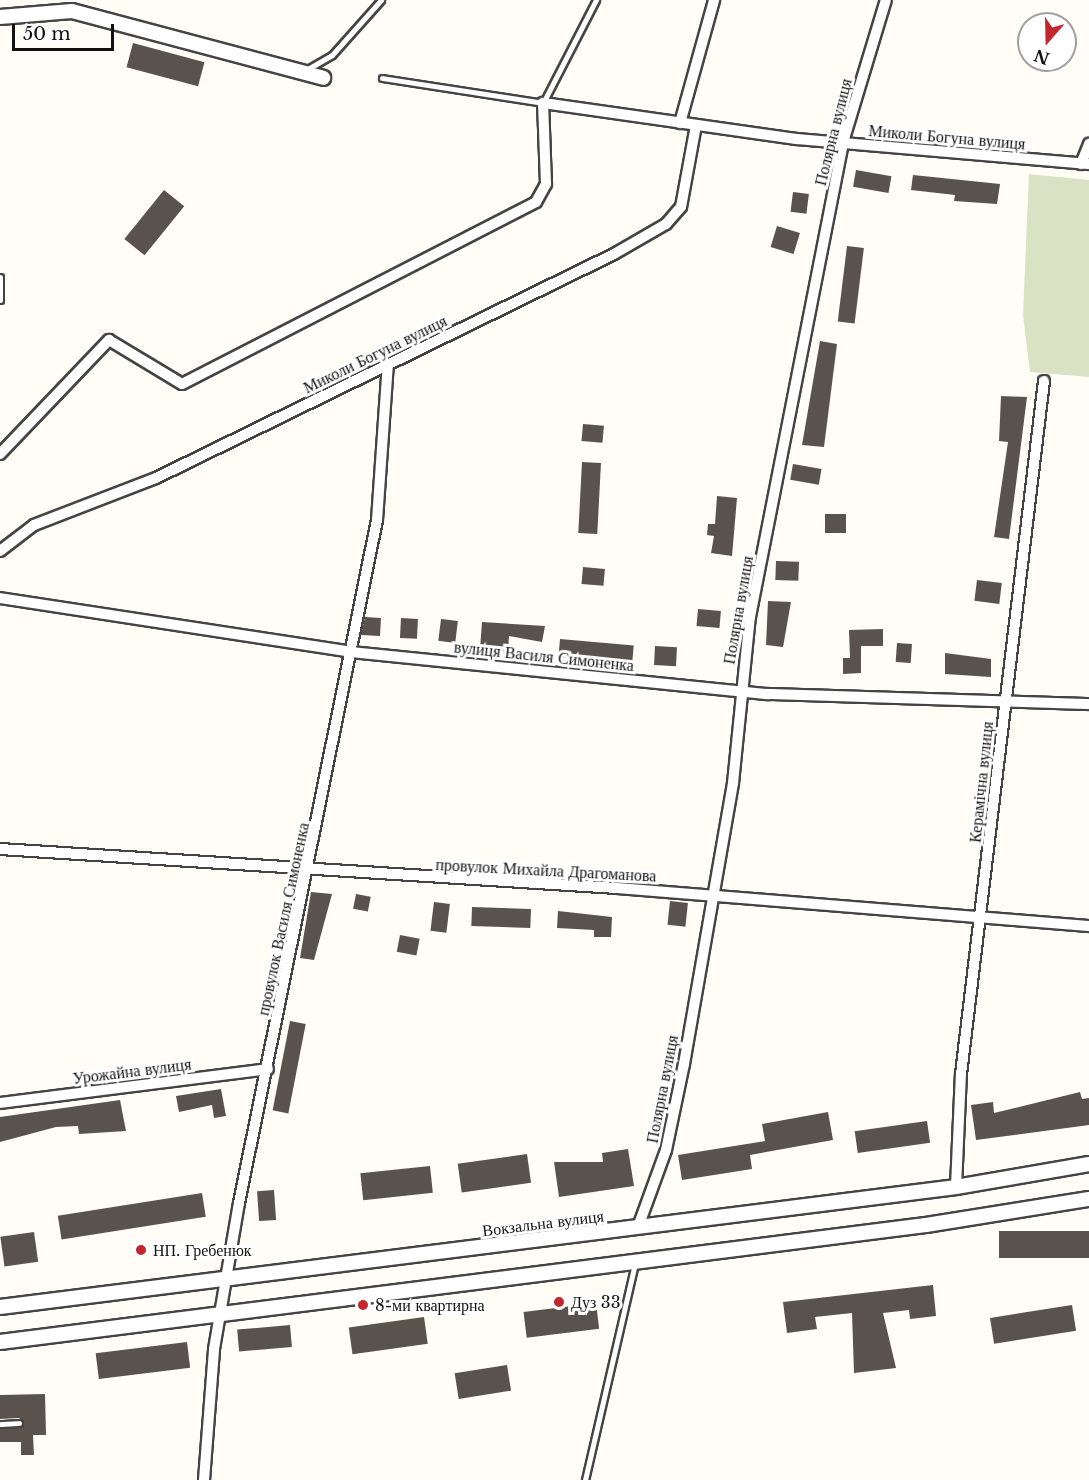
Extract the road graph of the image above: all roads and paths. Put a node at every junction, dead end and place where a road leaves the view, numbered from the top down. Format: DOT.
graph roads {
  1 [pos="381,0"];
  2 [pos="596,0"];
  3 [pos="714,0"];
  4 [pos="886,0"];
  5 [pos="73,6"];
  6 [pos="0,17"];
  7 [pos="303,71"];
  8 [pos="323,78"];
  9 [pos="382,78"];
  10 [pos="543,103"];
  11 [pos="680,123"];
  12 [pos="696,125"];
  13 [pos="843,142"];
  14 [pos="1089,144"];
  15 [pos="1085,164"];
  16 [pos="0,277"];
  17 [pos="0,300"];
  18 [pos="388,364"];
  19 [pos="1044,381"];
  20 [pos="0,454"];
  21 [pos="0,551"];
  22 [pos="0,598"];
  23 [pos="351,652"];
  24 [pos="740,691"];
  25 [pos="1006,698"];
  26 [pos="1089,704"];
  27 [pos="0,849"];
  28 [pos="306,871"];
  29 [pos="714,897"];
  30 [pos="980,920"];
  31 [pos="1089,926"];
  32 [pos="268,1069"];
  33 [pos="0,1103"];
  34 [pos="1089,1164"];
  35 [pos="956,1186"];
  36 [pos="1089,1199"];
  37 [pos="638,1227"];
  38 [pos="635,1263"];
  39 [pos="230,1280"];
  40 [pos="0,1307"];
  41 [pos="221,1314"];
  42 [pos="0,1342"];
  43 [pos="19,1423"];
  44 [pos="0,1424"];
  45 [pos="204,1480"];
  46 [pos="585,1480"];
  1 -- 7 [label="lane"];
  2 -- 10 [label="lane"];
  3 -- 11 [label="street"];
  4 -- 13 [label="street, Полярна вулиця"];
  5 -- 6 [label="street"];
  5 -- 7 [label="street"];
  7 -- 8 [label="street"];
  9 -- 10 [label="lane"];
  10 -- 11 [label="street, Миколи Богуна вулиця"];
  10 -- 20 [label="street"];
  11 -- 12 [label="street, Миколи Богуна вулиця"];
  12 -- 13 [label="street, Миколи Богуна вулиця"];
  12 -- 18 [label="street, Миколи Богуна вулиця"];
  13 -- 15 [label="street, Миколи Богуна вулиця"];
  13 -- 24 [label="street, Полярна вулиця"];
  14 -- 15 [label="street"];
  16 -- 17 [label="lane"];
  18 -- 21 [label="street, Миколи Богуна вулиця"];
  18 -- 23 [label="street, провулок Василя Симоненка"];
  19 -- 25 [label="street, Керамічна вулиця"];
  22 -- 23 [label="street, вулиця Василя Симоненка"];
  23 -- 24 [label="street, вулиця Василя Симоненка"];
  23 -- 28 [label="street, провулок Василя Симоненка"];
  24 -- 25 [label="street, вулиця Василя Симоненка"];
  24 -- 29 [label="street, Полярна вулиця"];
  25 -- 26 [label="street, вулиця Василя Симоненка"];
  25 -- 30 [label="street, Керамічна вулиця"];
  27 -- 28 [label="street, провулок Михайла Драгоманова"];
  28 -- 29 [label="street, провулок Михайла Драгоманова"];
  28 -- 32 [label="street, провулок Василя Симоненка"];
  29 -- 30 [label="street, провулок Михайла Драгоманова"];
  29 -- 37 [label="street, Полярна вулиця"];
  30 -- 31 [label="street, провулок Михайла Драгоманова"];
  30 -- 35 [label="street, Керамічна вулиця"];
  32 -- 33 [label="street, Урожайна вулиця"];
  32 -- 39 [label="street, провулок Василя Симоненка"];
  34 -- 35 [label="street, Вокзальна вулиця"];
  35 -- 37 [label="street, Вокзальна вулиця"];
  36 -- 38 [label="street"];
  37 -- 39 [label="street, Вокзальна вулиця"];
  38 -- 41 [label="street"];
  38 -- 46 [label="lane"];
  39 -- 40 [label="street, Вокзальна вулиця"];
  39 -- 41 [label="street, провулок Василя Симоненка"];
  41 -- 42 [label="street"];
  41 -- 45 [label="street, провулок Василя Симоненка"];
  43 -- 44 [label="lane"];
}
